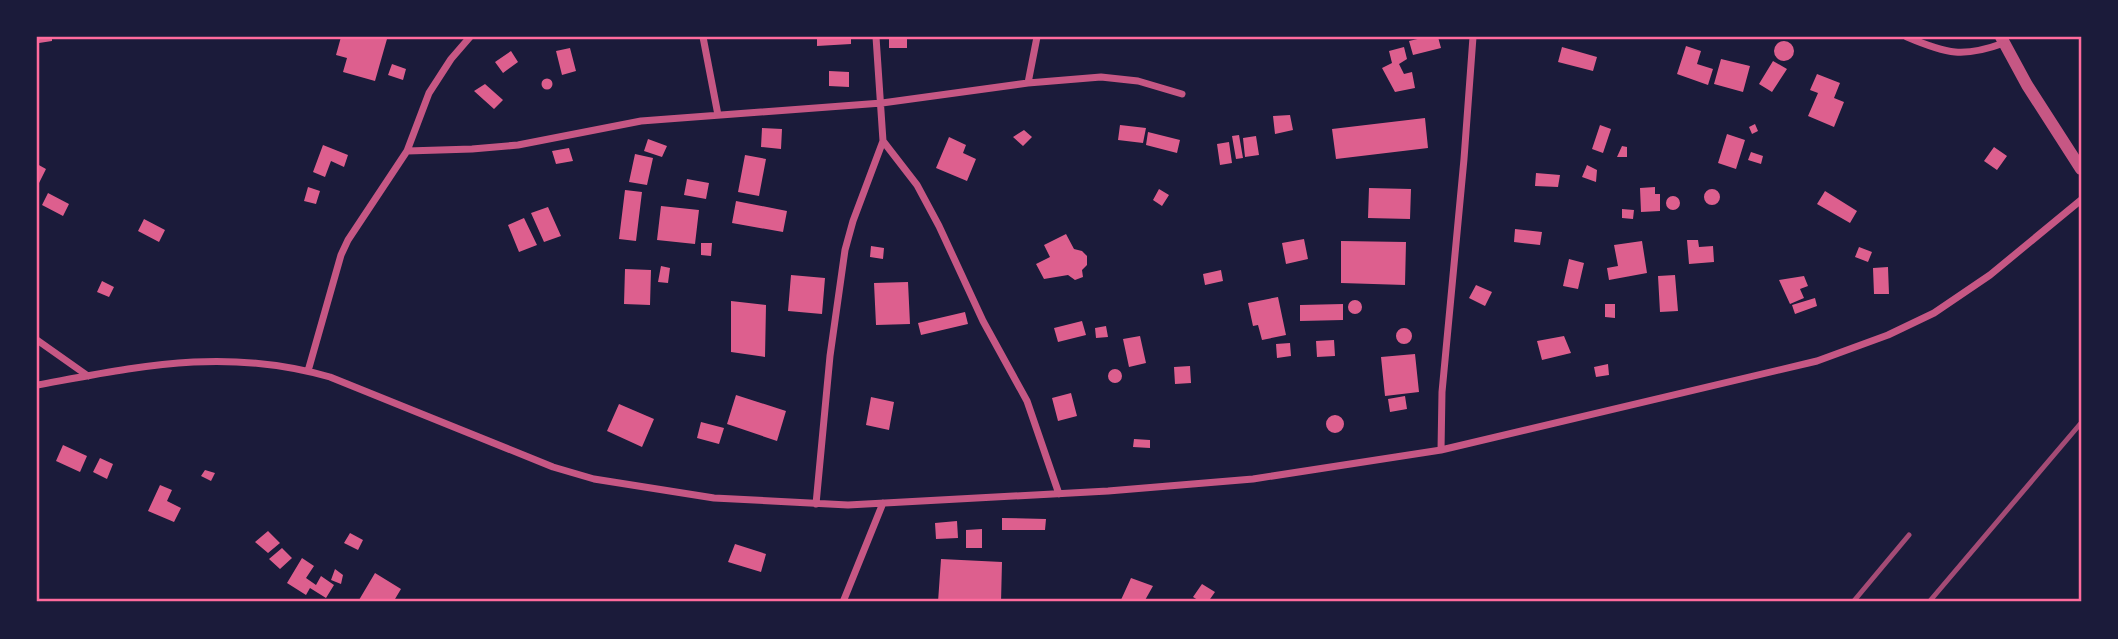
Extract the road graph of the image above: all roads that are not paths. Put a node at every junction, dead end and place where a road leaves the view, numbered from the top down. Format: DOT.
graph roads {
  1 [pos="470,37"];
  2 [pos="703,37"];
  3 [pos="876,37"];
  4 [pos="1037,37"];
  5 [pos="1473,37"];
  6 [pos="1907,37"];
  7 [pos="2003,40"];
  8 [pos="1028,83"];
  9 [pos="1182,94"];
  10 [pos="882,103"];
  11 [pos="718,115"];
  12 [pos="883,141"];
  13 [pos="407,151"];
  14 [pos="2079,162"];
  15 [pos="2081,200"];
  16 [pos="37,340"];
  17 [pos="308,371"];
  18 [pos="88,376"];
  19 [pos="37,385"];
  20 [pos="1441,450"];
  21 [pos="1059,494"];
  22 [pos="883,503"];
  23 [pos="816,504"];
  24 [pos="844,602"];
  1 -- 13 [label="street"];
  2 -- 11 [label="street"];
  3 -- 10 [label="street"];
  4 -- 8 [label="street"];
  5 -- 20 [label="street"];
  6 -- 7 [label="street"];
  7 -- 14 [label="street"];
  8 -- 9 [label="street"];
  8 -- 10 [label="street"];
  10 -- 11 [label="street"];
  10 -- 12 [label="street"];
  11 -- 13 [label="street"];
  12 -- 21 [label="street"];
  12 -- 23 [label="street"];
  13 -- 17 [label="street"];
  15 -- 20 [label="street"];
  16 -- 18 [label="street"];
  17 -- 18 [label="street"];
  17 -- 23 [label="street"];
  18 -- 19 [label="street"];
  20 -- 21 [label="street"];
  21 -- 22 [label="street"];
  22 -- 23 [label="street"];
  22 -- 24 [label="street"];
}
